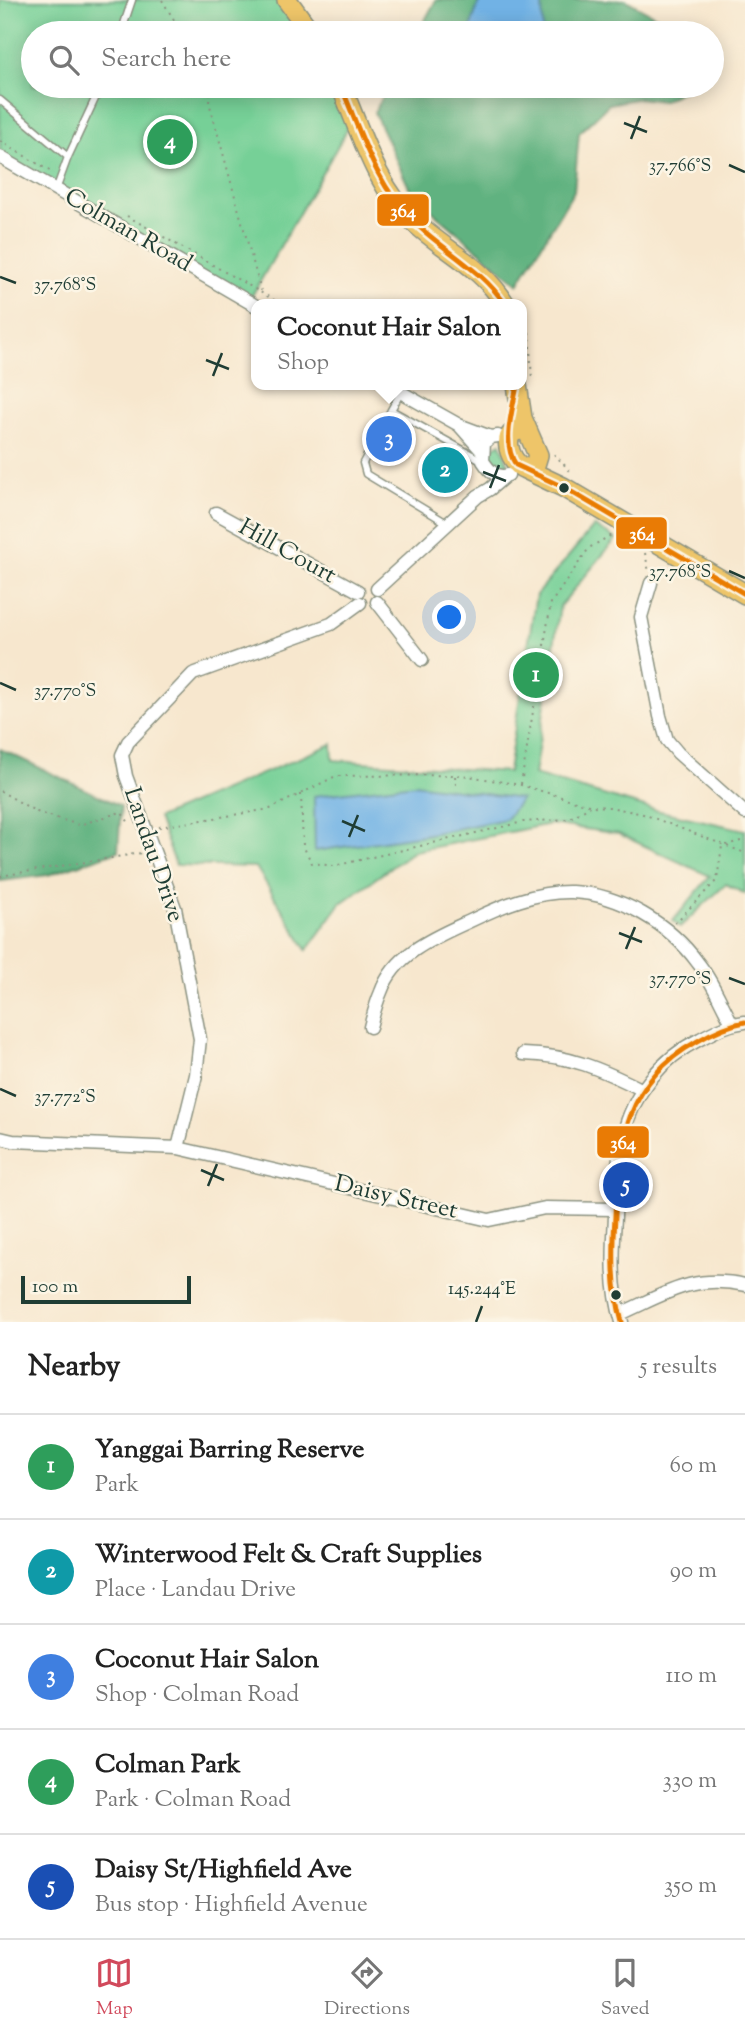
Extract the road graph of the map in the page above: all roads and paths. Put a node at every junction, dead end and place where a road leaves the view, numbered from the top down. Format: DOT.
graph roads {
  1 [pos="132,0"];
  2 [pos="162,0"];
  3 [pos="287,0"];
  4 [pos="125,21"];
  5 [pos="175,21"];
  6 [pos="302,21"];
  7 [pos="95,98"];
  8 [pos="210,98"];
  9 [pos="346,98"];
  10 [pos="0,100"];
  11 [pos="0,141"];
  12 [pos="0,157"];
  13 [pos="68,157"];
  14 [pos="59,184"];
  15 [pos="119,212"];
  16 [pos="257,299"];
  17 [pos="257,299"];
  18 [pos="259,299"];
  19 [pos="501,299"];
  20 [pos="528,332"];
  21 [pos="527,341"];
  22 [pos="397,390"];
  23 [pos="521,390"];
  24 [pos="401,392"];
  25 [pos="391,410"];
  26 [pos="459,425"];
  27 [pos="509,435"];
  28 [pos="484,459"];
  29 [pos="528,465"];
  30 [pos="570,482"];
  31 [pos="478,496"];
  32 [pos="216,513"];
  33 [pos="623,522"];
  34 [pos="448,523"];
  35 [pos="642,533"];
  36 [pos="651,583"];
  37 [pos="745,594"];
  38 [pos="377,596"];
  39 [pos="359,597"];
  40 [pos="422,660"];
  41 [pos="455,775"];
  42 [pos="456,785"];
  43 [pos="521,785"];
  44 [pos="0,791"];
  45 [pos="301,793"];
  46 [pos="592,806"];
  47 [pos="745,813"];
  48 [pos="146,829"];
  49 [pos="745,840"];
  50 [pos="722,846"];
  51 [pos="155,851"];
  52 [pos="745,853"];
  53 [pos="0,876"];
  54 [pos="668,931"];
  55 [pos="738,1023"];
  56 [pos="370,1027"];
  57 [pos="523,1054"];
  58 [pos="643,1090"];
  59 [pos="0,1138"];
  60 [pos="178,1148"];
  61 [pos="615,1209"];
  62 [pos="745,1285"];
  63 [pos="621,1318"];
  1 -- 4 [label="lane"];
  2 -- 5 [label="path"];
  3 -- 6 [label="main road"];
  7 -- 13 [label="lane"];
  8 -- 18 [label="path"];
  9 -- 19 [label="main road"];
  10 -- 13 [label="lane"];
  11 -- 14 [label="path"];
  12 -- 14 [label="street, Colman Road"];
  13 -- 14 [label="lane"];
  14 -- 16 [label="street, Colman Road"];
  15 -- 17 [label="path"];
  20 -- 21 [label="path"];
  22 -- 24 [label="street"];
  23 -- 27 [label="main road"];
  24 -- 25 [label="lane"];
  24 -- 26 [label="street"];
  25 -- 28 [label="lane"];
  25 -- 34 [label="lane"];
  26 -- 27 [label="street"];
  26 -- 28 [label="street"];
  27 -- 28 [label="street"];
  27 -- 29 [label="main road"];
  27 -- 29 [label="main road"];
  28 -- 29 [label="street"];
  28 -- 31 [label="street"];
  29 -- 30 [label="main road"];
  29 -- 30 [label="path"];
  29 -- 31 [label="street"];
  30 -- 33 [label="main road"];
  31 -- 34 [label="street"];
  32 -- 39 [label="street, Hill Court"];
  33 -- 35 [label="main road"];
  33 -- 43 [label="path"];
  34 -- 38 [label="street"];
  35 -- 36 [label="path"];
  35 -- 37 [label="main road"];
  36 -- 47 [label="street"];
  38 -- 39 [label="street"];
  38 -- 39 [label="street"];
  38 -- 40 [label="street"];
  39 -- 48 [label="street, Landau Drive"];
  41 -- 42 [label="path"];
  41 -- 43 [label="path"];
  41 -- 45 [label="path"];
  43 -- 46 [label="path"];
  44 -- 48 [label="path"];
  45 -- 46 [label="path"];
  45 -- 48 [label="path"];
  46 -- 50 [label="path"];
  48 -- 51 [label="street, Landau Drive"];
  49 -- 50 [label="path"];
  50 -- 52 [label="path"];
  50 -- 54 [label="path"];
  51 -- 53 [label="path"];
  51 -- 60 [label="street, Landau Drive"];
  54 -- 55 [label="street"];
  54 -- 56 [label="street"];
  55 -- 58 [label="street"];
  57 -- 58 [label="street"];
  58 -- 61 [label="street"];
  59 -- 60 [label="street"];
  60 -- 61 [label="street, Daisy Street"];
  61 -- 63 [label="street"];
  62 -- 63 [label="street"];
}
